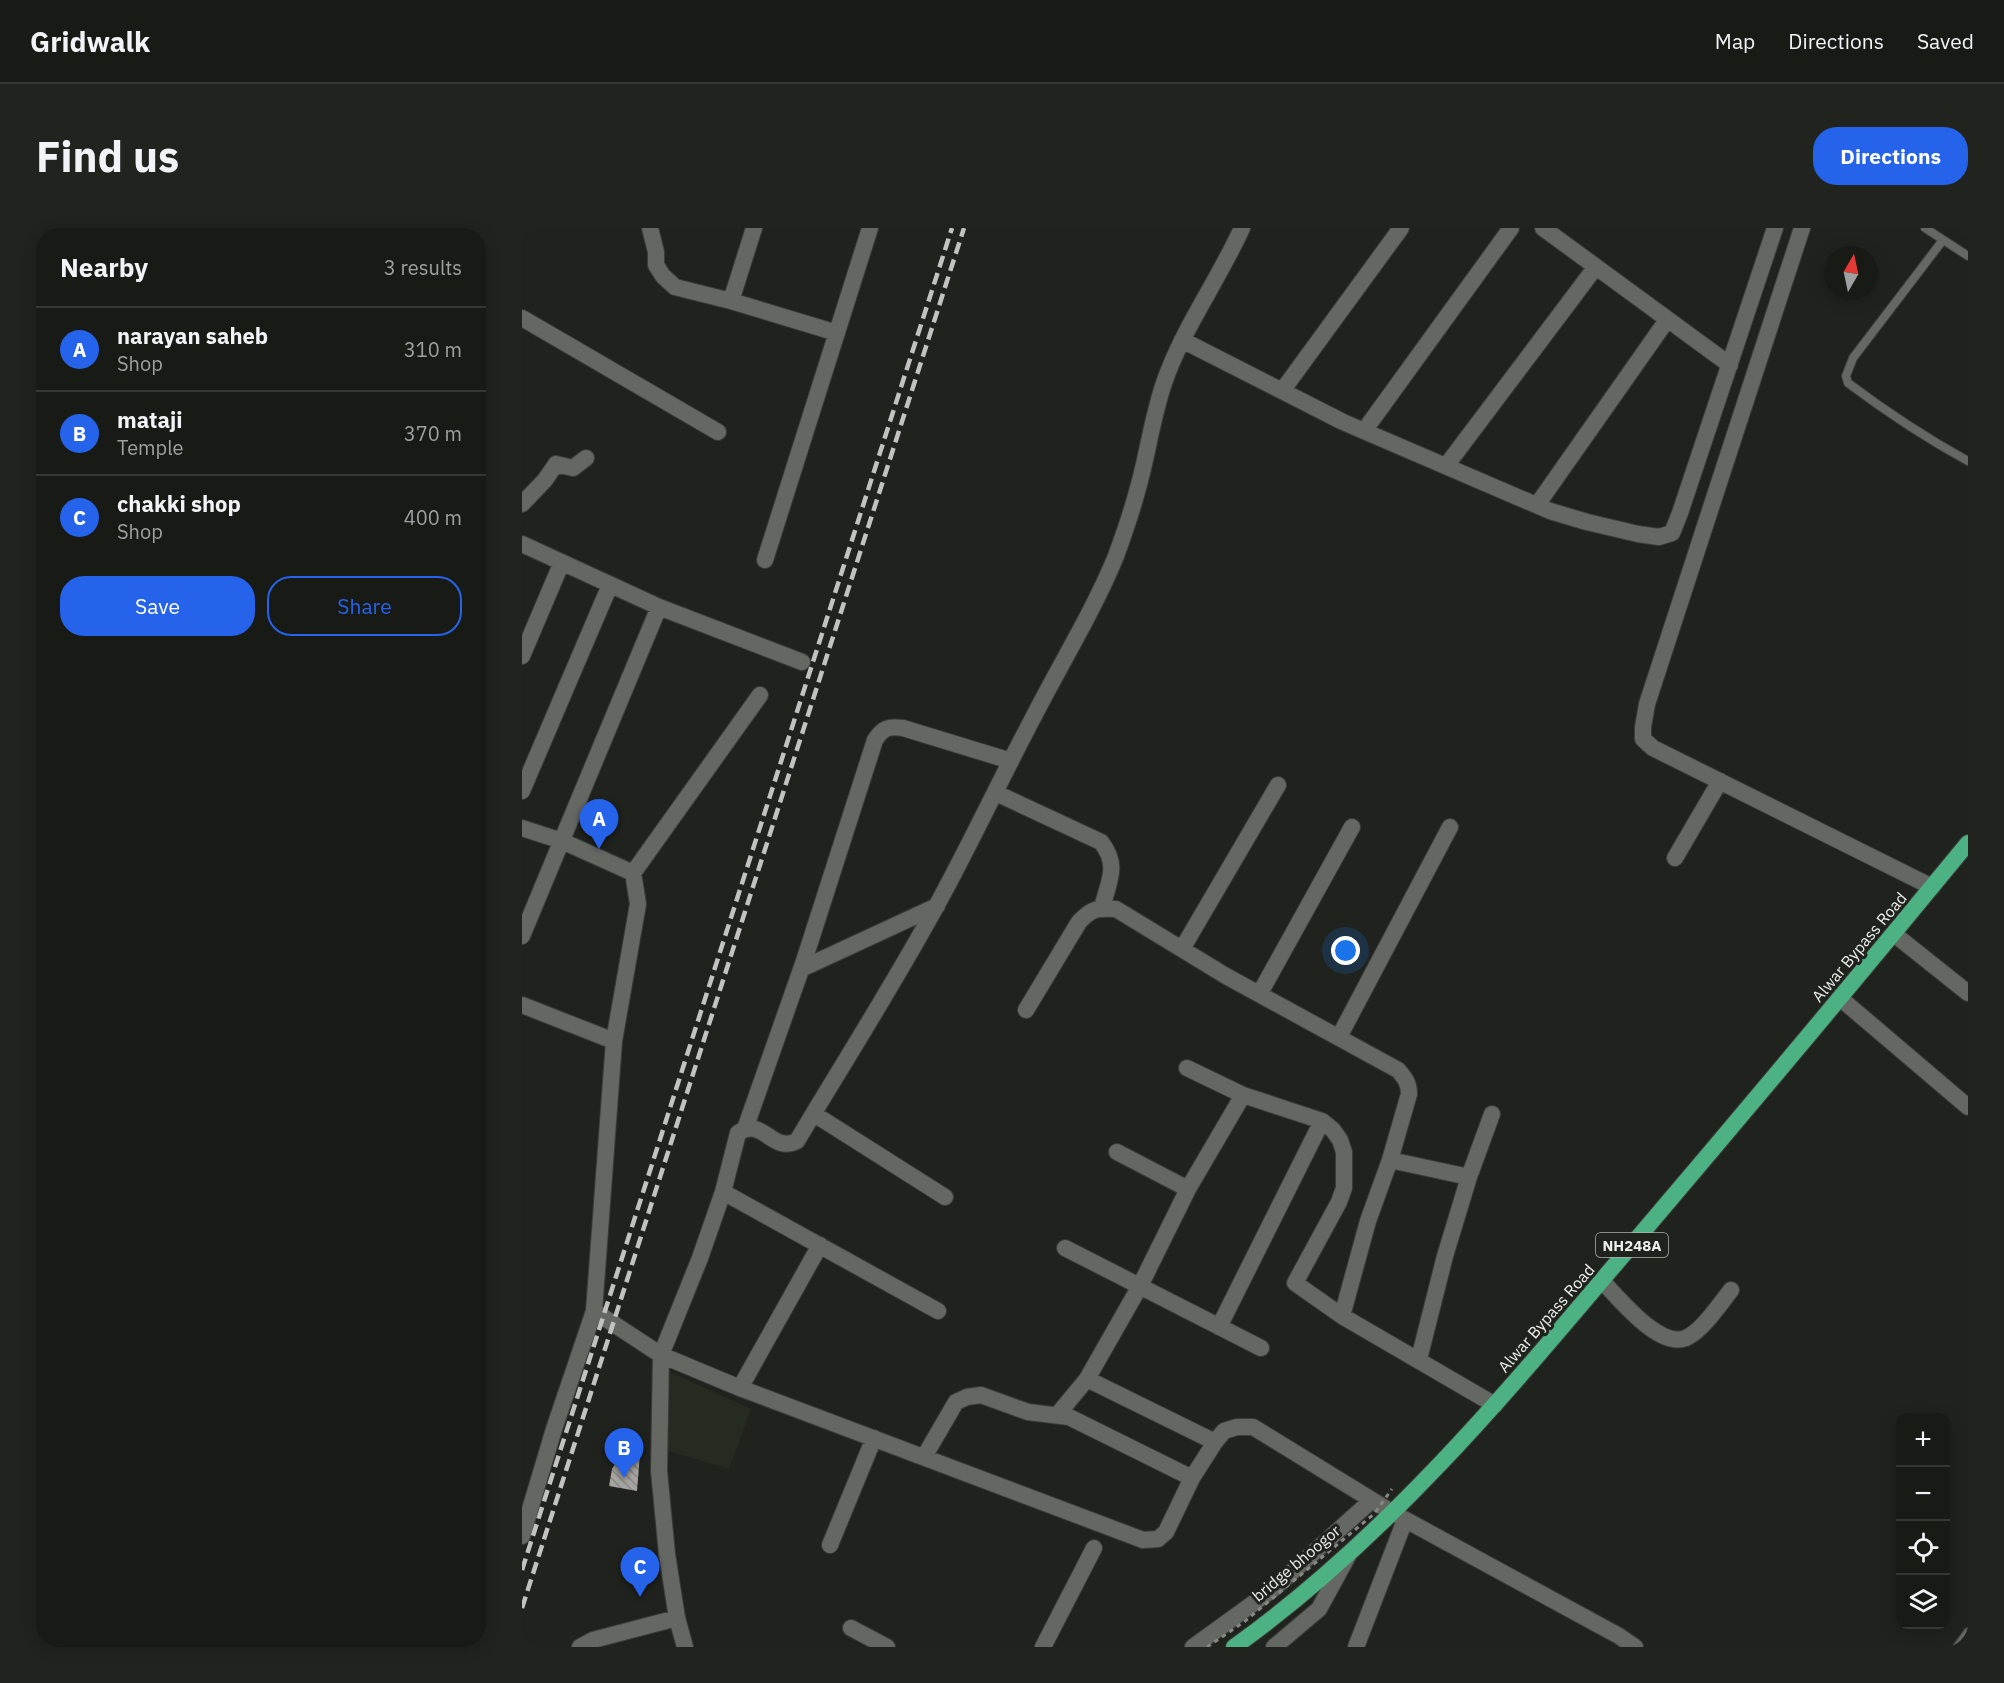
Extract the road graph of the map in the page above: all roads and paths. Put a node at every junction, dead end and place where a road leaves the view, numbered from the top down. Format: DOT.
graph roads {
  1 [pos="754,228"];
  2 [pos="870,228"];
  3 [pos="1242,228"];
  4 [pos="1401,228"];
  5 [pos="1511,228"];
  6 [pos="1543,228"];
  7 [pos="1775,228"];
  8 [pos="1802,228"];
  9 [pos="1925,228"];
  10 [pos="653,231"];
  11 [pos="1943,240"];
  12 [pos="1968,256"];
  13 [pos="1595,268"];
  14 [pos="731,301"];
  15 [pos="522,318"];
  16 [pos="1667,320"];
  17 [pos="837,333"];
  18 [pos="1182,340"];
  19 [pos="1730,365"];
  20 [pos="1282,391"];
  21 [pos="1364,431"];
  22 [pos="718,432"];
  23 [pos="586,458"];
  24 [pos="1968,461"];
  25 [pos="1446,466"];
  26 [pos="522,504"];
  27 [pos="1537,505"];
  28 [pos="522,544"];
  29 [pos="765,560"];
  30 [pos="562,562"];
  31 [pos="610,585"];
  32 [pos="659,607"];
  33 [pos="522,656"];
  34 [pos="802,662"];
  35 [pos="760,695"];
  36 [pos="1011,762"];
  37 [pos="1720,781"];
  38 [pos="1278,785"];
  39 [pos="522,791"];
  40 [pos="996,793"];
  41 [pos="1352,826"];
  42 [pos="1450,827"];
  43 [pos="522,828"];
  44 [pos="562,841"];
  45 [pos="1968,843"];
  46 [pos="1675,858"];
  47 [pos="633,873"];
  48 [pos="1932,887"];
  49 [pos="937,906"];
  50 [pos="1102,908"];
  51 [pos="1894,934"];
  52 [pos="522,936"];
  53 [pos="1182,949"];
  54 [pos="801,969"];
  55 [pos="1260,993"];
  56 [pos="1968,993"];
  57 [pos="1840,998"];
  58 [pos="522,1005"];
  59 [pos="1026,1010"];
  60 [pos="1339,1037"];
  61 [pos="614,1041"];
  62 [pos="1187,1068"];
  63 [pos="1243,1095"];
  64 [pos="1968,1107"];
  65 [pos="814,1114"];
  66 [pos="1492,1114"];
  67 [pos="1322,1121"];
  68 [pos="745,1129"];
  69 [pos="1117,1152"];
  70 [pos="1390,1160"];
  71 [pos="1469,1177"];
  72 [pos="1188,1189"];
  73 [pos="723,1192"];
  74 [pos="945,1197"];
  75 [pos="820,1245"];
  76 [pos="1065,1248"];
  77 [pos="1602,1281"];
  78 [pos="1140,1286"];
  79 [pos="1731,1290"];
  80 [pos="594,1311"];
  81 [pos="938,1311"];
  82 [pos="1342,1316"];
  83 [pos="1219,1327"];
  84 [pos="1261,1348"];
  85 [pos="661,1355"];
  86 [pos="1419,1359"];
  87 [pos="1087,1379"];
  88 [pos="740,1388"];
  89 [pos="1495,1405"];
  90 [pos="1058,1414"];
  91 [pos="874,1438"];
  92 [pos="1215,1442"];
  93 [pos="924,1457"];
  94 [pos="1192,1478"];
  95 [pos="1392,1489"];
  96 [pos="1372,1500"];
  97 [pos="1399,1517"];
  98 [pos="522,1536"];
  99 [pos="830,1545"];
  100 [pos="1094,1548"];
  101 [pos="1349,1553"];
  102 [pos="677,1618"];
  103 [pos="851,1628"];
  104 [pos="1968,1632"];
  105 [pos="1615,1641"];
  106 [pos="580,1647"];
  107 [pos="685,1647"];
  108 [pos="887,1647"];
  109 [pos="1043,1647"];
  110 [pos="1194,1647"];
  111 [pos="1207,1647"];
  112 [pos="1234,1647"];
  113 [pos="1274,1647"];
  114 [pos="1356,1647"];
  115 [pos="1635,1647"];
  116 [pos="1957,1647"];
  1 -- 14 [label="street"];
  2 -- 17 [label="street"];
  3 -- 18 [label="street"];
  4 -- 20 [label="street"];
  5 -- 21 [label="street"];
  6 -- 13 [label="street"];
  7 -- 19 [label="street"];
  8 -- 37 [label="street"];
  9 -- 11 [label="lane"];
  10 -- 14 [label="street"];
  11 -- 12 [label="lane"];
  11 -- 24 [label="lane"];
  13 -- 16 [label="street"];
  13 -- 25 [label="street"];
  14 -- 17 [label="street"];
  15 -- 22 [label="street"];
  16 -- 19 [label="street"];
  16 -- 27 [label="street"];
  17 -- 29 [label="street"];
  18 -- 20 [label="street"];
  18 -- 36 [label="street"];
  19 -- 27 [label="street"];
  20 -- 21 [label="street"];
  21 -- 25 [label="street"];
  23 -- 26 [label="street"];
  25 -- 27 [label="street"];
  28 -- 30 [label="street"];
  30 -- 31 [label="street"];
  30 -- 33 [label="street"];
  31 -- 32 [label="street"];
  31 -- 39 [label="street"];
  32 -- 34 [label="street"];
  32 -- 44 [label="street"];
  35 -- 47 [label="street"];
  36 -- 40 [label="street"];
  36 -- 54 [label="street"];
  37 -- 46 [label="street"];
  37 -- 48 [label="street"];
  38 -- 53 [label="street"];
  40 -- 49 [label="street"];
  40 -- 50 [label="street"];
  41 -- 55 [label="street"];
  42 -- 60 [label="street"];
  43 -- 44 [label="street"];
  44 -- 47 [label="street"];
  44 -- 52 [label="street"];
  45 -- 48 [label="highway, Alwar Bypass Road / NH248A"];
  47 -- 61 [label="street"];
  48 -- 51 [label="highway, Alwar Bypass Road / NH248A"];
  49 -- 54 [label="street"];
  49 -- 65 [label="street"];
  50 -- 53 [label="street"];
  50 -- 59 [label="street"];
  51 -- 56 [label="street"];
  51 -- 57 [label="highway, Alwar Bypass Road / NH248A"];
  53 -- 55 [label="street"];
  54 -- 68 [label="street"];
  55 -- 60 [label="street"];
  57 -- 64 [label="street"];
  57 -- 77 [label="highway, Alwar Bypass Road / NH248A"];
  58 -- 61 [label="street"];
  60 -- 70 [label="street"];
  61 -- 80 [label="street"];
  62 -- 63 [label="street"];
  63 -- 67 [label="street"];
  63 -- 72 [label="street"];
  65 -- 68 [label="street"];
  65 -- 74 [label="street"];
  66 -- 71 [label="street"];
  67 -- 82 [label="street"];
  67 -- 83 [label="street"];
  68 -- 73 [label="street"];
  69 -- 72 [label="street"];
  70 -- 71 [label="street"];
  70 -- 82 [label="street"];
  71 -- 86 [label="street"];
  72 -- 78 [label="street"];
  73 -- 75 [label="street"];
  73 -- 85 [label="street"];
  75 -- 81 [label="street"];
  75 -- 88 [label="street"];
  76 -- 78 [label="street"];
  77 -- 79 [label="street"];
  77 -- 89 [label="highway, Alwar Bypass Road / NH248A"];
  78 -- 83 [label="street"];
  78 -- 87 [label="street"];
  80 -- 85 [label="street"];
  80 -- 98 [label="street"];
  82 -- 86 [label="street"];
  83 -- 84 [label="street"];
  85 -- 88 [label="street"];
  85 -- 102 [label="street"];
  86 -- 89 [label="street"];
  87 -- 90 [label="street"];
  87 -- 92 [label="street"];
  88 -- 91 [label="street"];
  89 -- 97 [label="highway, Alwar Bypass Road / NH248A"];
  90 -- 93 [label="street"];
  90 -- 94 [label="street"];
  91 -- 93 [label="street"];
  91 -- 99 [label="street"];
  92 -- 94 [label="street"];
  92 -- 96 [label="street"];
  93 -- 94 [label="street"];
  95 -- 111 [label="path, bridge bhoogor, bridge"];
  96 -- 97 [label="street"];
  96 -- 110 [label="street"];
  97 -- 101 [label="highway, Alwar Bypass Road / NH248A"];
  97 -- 105 [label="street"];
  97 -- 114 [label="street"];
  100 -- 109 [label="street"];
  101 -- 112 [label="highway, Alwar Bypass Road / NH248A"];
  101 -- 113 [label="street"];
  102 -- 106 [label="street"];
  102 -- 107 [label="street"];
  103 -- 108 [label="street"];
  104 -- 116 [label="lane"];
  105 -- 115 [label="street"];
}
